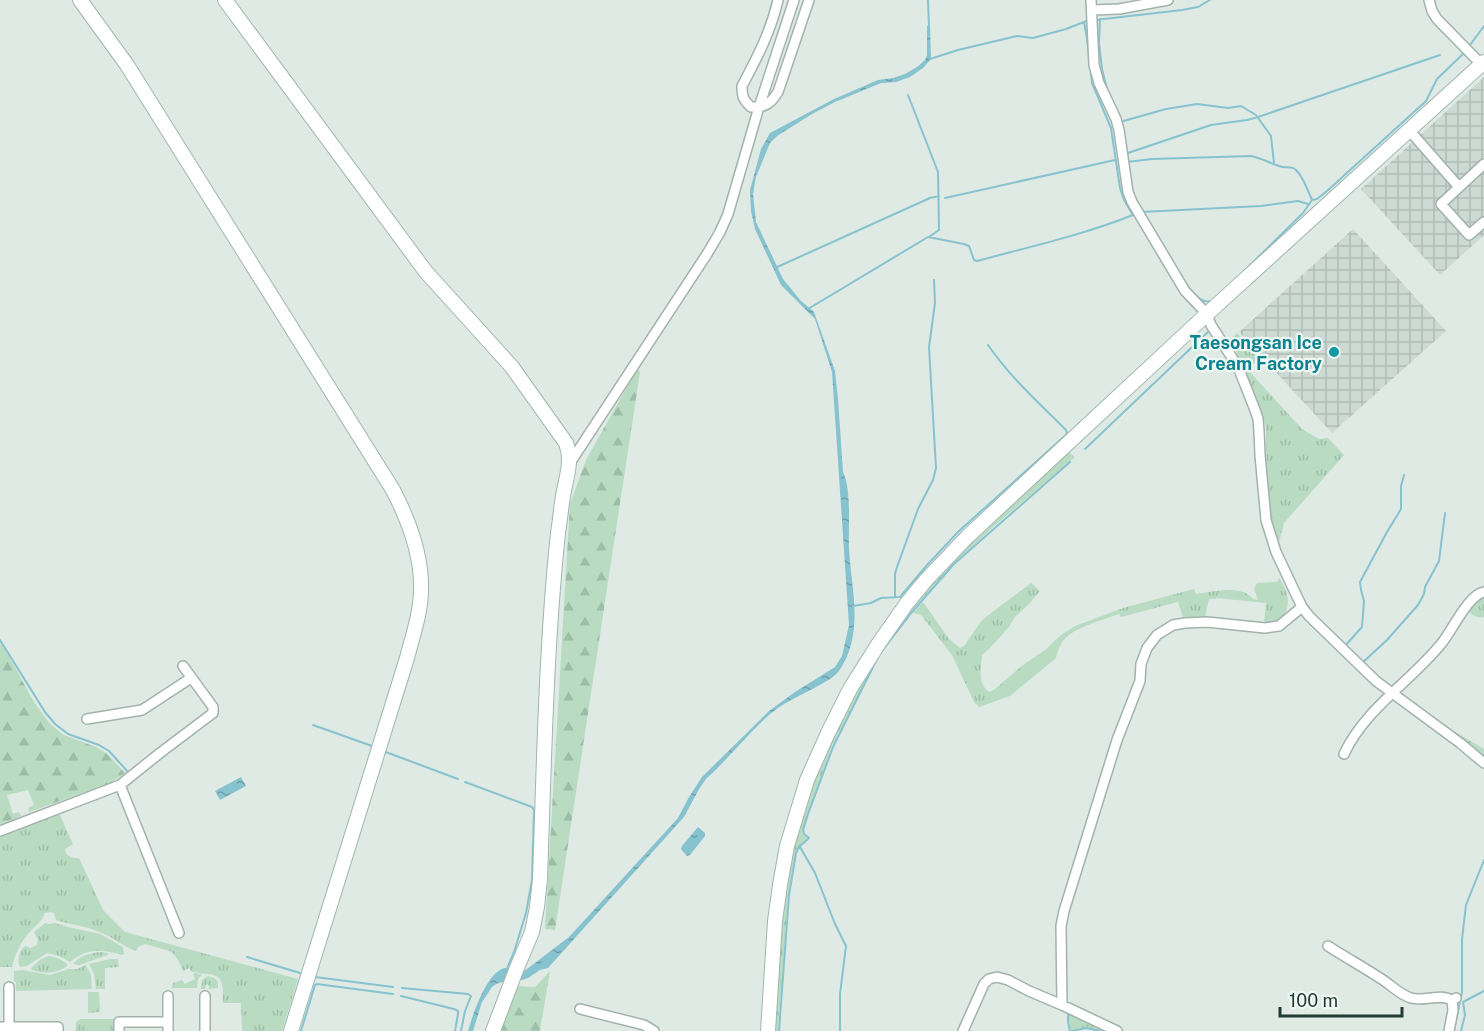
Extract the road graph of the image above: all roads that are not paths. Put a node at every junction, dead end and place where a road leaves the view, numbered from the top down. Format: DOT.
graph roads {
  1 [pos="80,0"];
  2 [pos="225,0"];
  3 [pos="778,0"];
  4 [pos="794,0"];
  5 [pos="809,0"];
  6 [pos="1168,0"];
  7 [pos="1429,0"];
  8 [pos="1092,12"];
  9 [pos="1483,64"];
  10 [pos="759,107"];
  11 [pos="1409,130"];
  12 [pos="1484,164"];
  13 [pos="1458,187"];
  14 [pos="1484,222"];
  15 [pos="1207,314"];
  16 [pos="570,463"];
  17 [pos="1484,592"];
  18 [pos="1302,607"];
  19 [pos="183,666"];
  20 [pos="191,678"];
  21 [pos="1392,693"];
  22 [pos="87,719"];
  23 [pos="1344,754"];
  24 [pos="1484,764"];
  25 [pos="120,785"];
  26 [pos="0,831"];
  27 [pos="179,933"];
  28 [pos="1328,946"];
  29 [pos="9,987"];
  30 [pos="168,996"];
  31 [pos="205,996"];
  32 [pos="1062,1005"];
  33 [pos="580,1009"];
  34 [pos="168,1026"];
  35 [pos="4,1027"];
  36 [pos="58,1031"];
  37 [pos="118,1031"];
  38 [pos="205,1031"];
  39 [pos="291,1031"];
  40 [pos="494,1031"];
  41 [pos="654,1031"];
  42 [pos="768,1031"];
  43 [pos="963,1031"];
  44 [pos="1117,1031"];
  45 [pos="1449,1031"];
  1 -- 39 [label="street"];
  2 -- 16 [label="street"];
  3 -- 10 [label="street"];
  4 -- 10 [label="street"];
  5 -- 10 [label="street"];
  6 -- 8 [label="street"];
  7 -- 9 [label="street"];
  8 -- 15 [label="street"];
  9 -- 11 [label="street"];
  10 -- 16 [label="street"];
  11 -- 13 [label="street"];
  11 -- 15 [label="street"];
  12 -- 13 [label="street"];
  13 -- 14 [label="street"];
  15 -- 18 [label="street"];
  15 -- 42 [label="street"];
  16 -- 40 [label="street"];
  17 -- 21 [label="street"];
  18 -- 21 [label="street"];
  18 -- 32 [label="street"];
  19 -- 20 [label="street"];
  20 -- 22 [label="street"];
  20 -- 25 [label="street"];
  21 -- 23 [label="street"];
  21 -- 24 [label="street"];
  25 -- 26 [label="street"];
  25 -- 27 [label="street"];
  28 -- 45 [label="street"];
  29 -- 35 [label="street"];
  30 -- 34 [label="street"];
  31 -- 38 [label="street"];
  32 -- 43 [label="street"];
  32 -- 44 [label="street"];
  33 -- 41 [label="street"];
  34 -- 37 [label="street"];
  35 -- 36 [label="street"];
}
